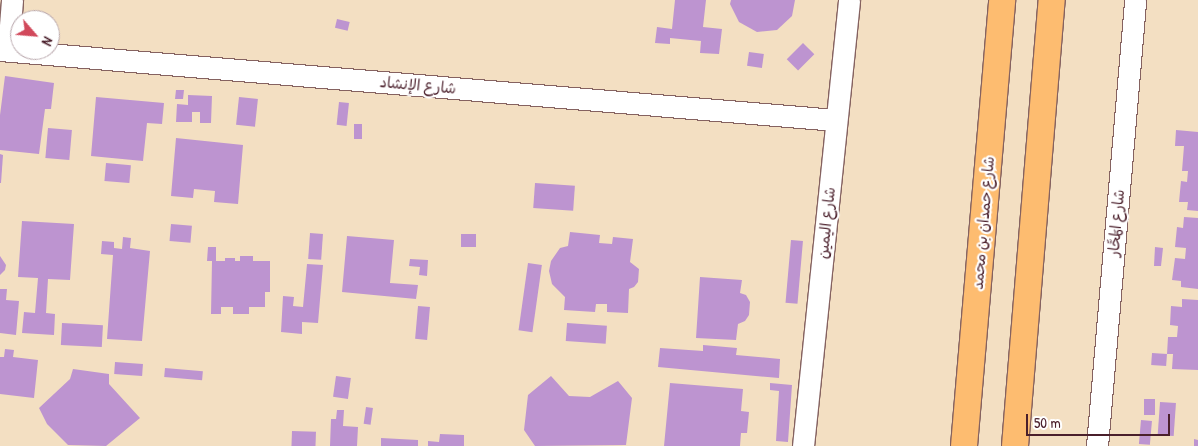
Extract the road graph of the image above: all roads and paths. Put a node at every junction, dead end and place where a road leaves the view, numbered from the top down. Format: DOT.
graph roads {
  1 [pos="12,0"];
  2 [pos="849,0"];
  3 [pos="1002,0"];
  4 [pos="1052,0"];
  5 [pos="1135,0"];
  6 [pos="4,50"];
  7 [pos="836,120"];
  8 [pos="803,446"];
  9 [pos="964,446"];
  10 [pos="1015,446"];
  11 [pos="1097,446"];
  1 -- 6 [label="street"];
  2 -- 7 [label="street, شارع اليمين"];
  3 -- 9 [label="main road, شارع حمدان بن محمد"];
  4 -- 10 [label="main road"];
  5 -- 11 [label="street, شارع المَحَّار"];
  6 -- 7 [label="street, شارع الإنشاد"];
  7 -- 8 [label="street, شارع اليمين"];
}
